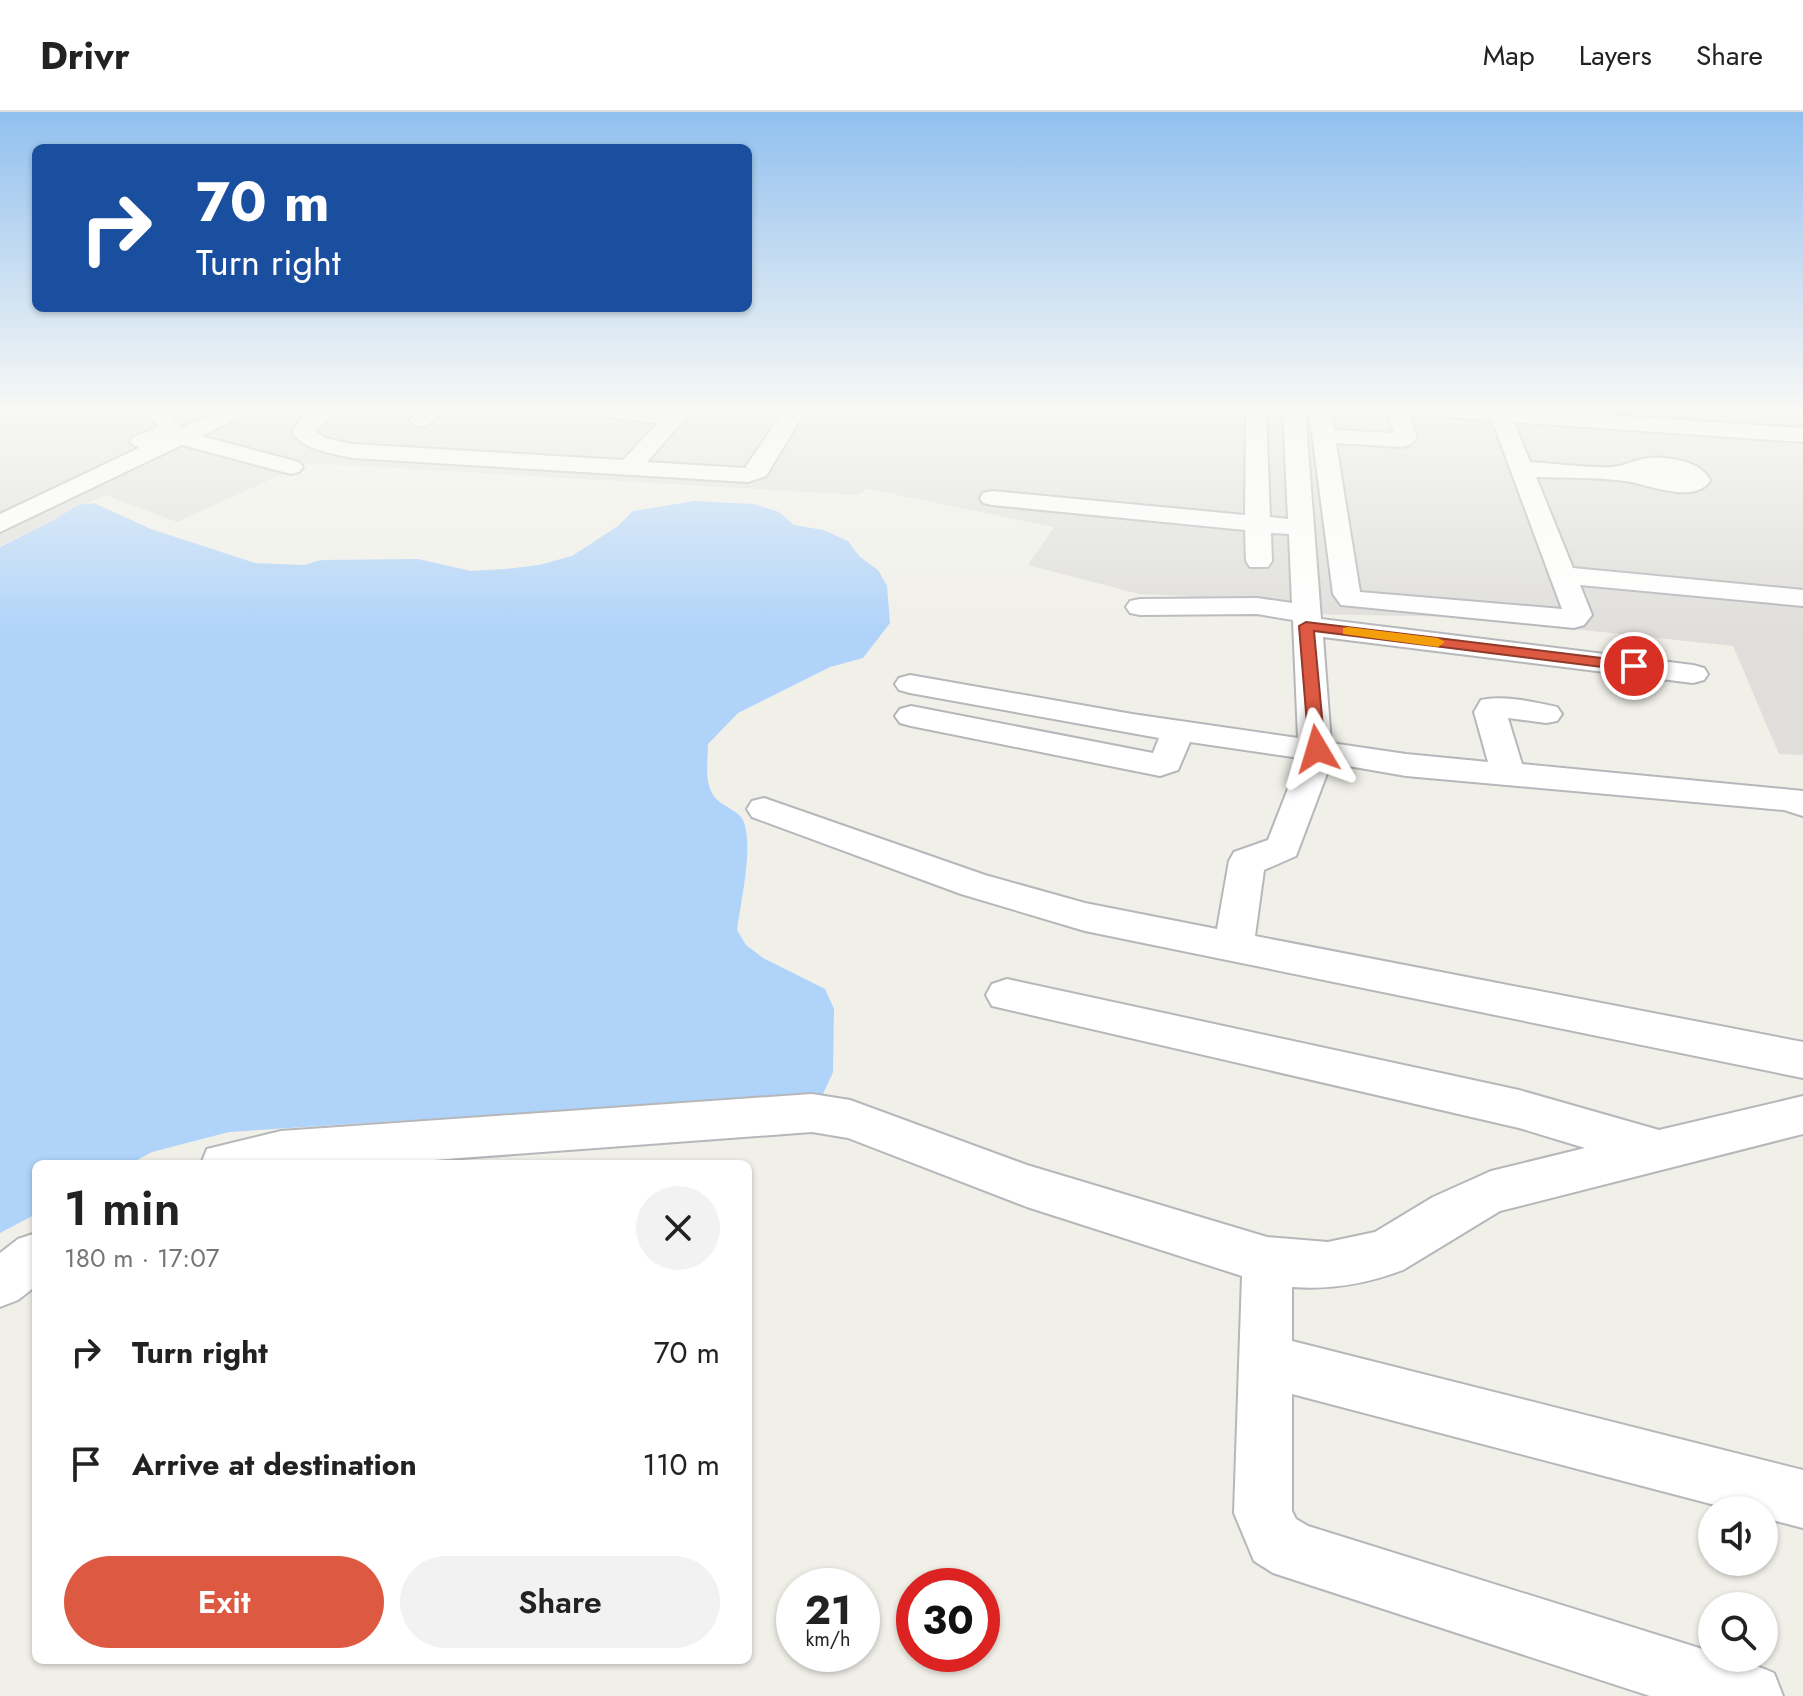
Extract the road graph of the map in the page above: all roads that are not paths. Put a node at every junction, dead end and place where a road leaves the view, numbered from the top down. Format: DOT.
graph roads {
  1 [pos="49,484"];
  2 [pos="83,484"];
  3 [pos="1257,484"];
  4 [pos="1298,484"];
  5 [pos="1331,484"];
  6 [pos="1527,484"];
  7 [pos="992,498"];
  8 [pos="44,503"];
  9 [pos="0,524"];
  10 [pos="1258,524"];
  11 [pos="1301,528"];
  12 [pos="1259,561"];
  13 [pos="1563,575"];
  14 [pos="1803,598"];
  15 [pos="1140,607"];
  16 [pos="1306,620"];
  17 [pos="1693,674"];
  18 [pos="910,700"];
  19 [pos="1546,714"];
  20 [pos="1319,751"];
  21 [pos="1508,774"];
  22 [pos="1802,803"];
  23 [pos="764,809"];
  24 [pos="1234,945"];
  25 [pos="1007,995"];
  26 [pos="1803,1060"];
  27 [pos="1803,1115"];
  28 [pos="1660,1151"];
  29 [pos="242,1160"];
  30 [pos="32,1259"];
  31 [pos="1267,1261"];
  32 [pos="0,1283"];
  33 [pos="1266,1361"];
  34 [pos="1803,1499"];
  35 [pos="1751,1696"];
  1 -- 8 [label="street"];
  2 -- 8 [label="street"];
  3 -- 10 [label="street"];
  4 -- 11 [label="street"];
  5 -- 13 [label="street"];
  6 -- 13 [label="street"];
  7 -- 10 [label="street"];
  8 -- 9 [label="street"];
  10 -- 11 [label="street"];
  10 -- 12 [label="street"];
  11 -- 16 [label="street"];
  13 -- 14 [label="street"];
  15 -- 16 [label="street"];
  16 -- 17 [label="street"];
  16 -- 20 [label="street"];
  18 -- 20 [label="street"];
  19 -- 21 [label="street"];
  20 -- 21 [label="street"];
  20 -- 24 [label="street"];
  21 -- 22 [label="street"];
  23 -- 24 [label="street"];
  24 -- 26 [label="street"];
  25 -- 28 [label="street"];
  27 -- 28 [label="street"];
  28 -- 31 [label="street"];
  29 -- 31 [label="street"];
  30 -- 32 [label="street"];
  31 -- 33 [label="street"];
  33 -- 34 [label="street"];
  33 -- 35 [label="street"];
}
